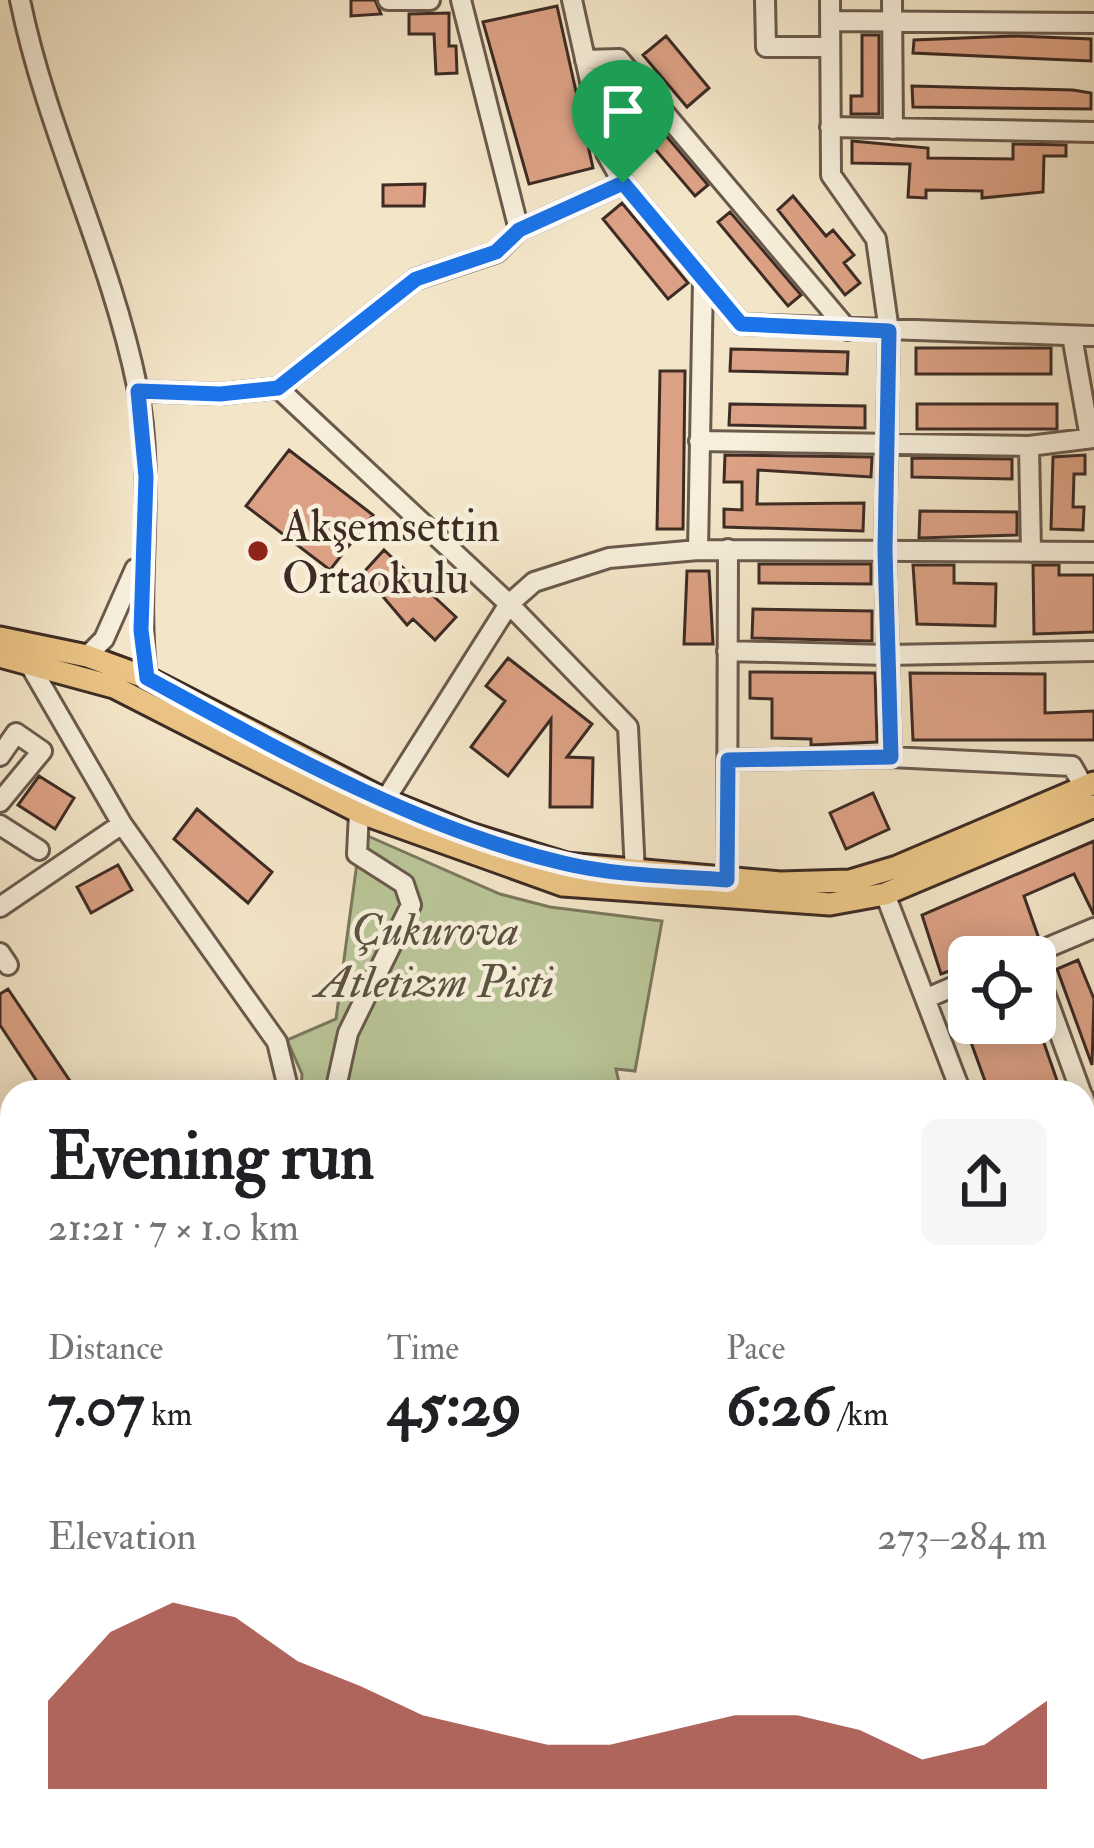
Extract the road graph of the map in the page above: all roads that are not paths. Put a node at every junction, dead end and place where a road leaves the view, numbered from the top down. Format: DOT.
graph roads {
  1 [pos="20,0"];
  2 [pos="388,0"];
  3 [pos="430,0"];
  4 [pos="460,0"];
  5 [pos="572,0"];
  6 [pos="765,0"];
  7 [pos="830,0"];
  8 [pos="892,0"];
  9 [pos="830,21"];
  10 [pos="892,21"];
  11 [pos="1094,23"];
  12 [pos="830,47"];
  13 [pos="585,60"];
  14 [pos="830,127"];
  15 [pos="892,130"];
  16 [pos="1094,132"];
  17 [pos="623,183"];
  18 [pos="519,230"];
  19 [pos="703,280"];
  20 [pos="848,330"];
  21 [pos="889,331"];
  22 [pos="1072,336"];
  23 [pos="1094,336"];
  24 [pos="278,388"];
  25 [pos="138,391"];
  26 [pos="1092,438"];
  27 [pos="699,441"];
  28 [pos="887,443"];
  29 [pos="1029,446"];
  30 [pos="728,549"];
  31 [pos="698,550"];
  32 [pos="885,551"];
  33 [pos="1031,552"];
  34 [pos="1094,552"];
  35 [pos="141,554"];
  36 [pos="509,604"];
  37 [pos="0,638"];
  38 [pos="727,651"];
  39 [pos="1094,651"];
  40 [pos="888,655"];
  41 [pos="0,656"];
  42 [pos="87,656"];
  43 [pos="28,662"];
  44 [pos="147,678"];
  45 [pos="0,756"];
  46 [pos="891,757"];
  47 [pos="728,760"];
  48 [pos="7,779"];
  49 [pos="1091,792"];
  50 [pos="385,800"];
  51 [pos="0,802"];
  52 [pos="359,812"];
  53 [pos="122,824"];
  54 [pos="0,825"];
  55 [pos="39,850"];
  56 [pos="634,873"];
  57 [pos="727,880"];
  58 [pos="885,894"];
  59 [pos="0,907"];
  60 [pos="1094,928"];
  61 [pos="1056,947"];
  62 [pos="948,989"];
  63 [pos="927,998"];
  64 [pos="1056,1025"];
  65 [pos="286,1080"];
  66 [pos="338,1080"];
  67 [pos="958,1080"];
  68 [pos="1077,1080"];
  1 -- 25 [label="street"];
  2 -- 3 [label="street"];
  4 -- 18 [label="street"];
  5 -- 13 [label="street"];
  6 -- 12 [label="street"];
  7 -- 9 [label="street"];
  8 -- 10 [label="street"];
  9 -- 10 [label="street"];
  9 -- 12 [label="street"];
  10 -- 11 [label="street"];
  10 -- 15 [label="street"];
  12 -- 14 [label="street"];
  13 -- 17 [label="street"];
  13 -- 20 [label="street"];
  14 -- 15 [label="street"];
  14 -- 21 [label="street"];
  15 -- 16 [label="street"];
  17 -- 18 [label="street"];
  17 -- 19 [label="street"];
  18 -- 24 [label="street"];
  19 -- 20 [label="street"];
  19 -- 27 [label="street"];
  20 -- 21 [label="street"];
  21 -- 22 [label="street"];
  21 -- 28 [label="street"];
  22 -- 23 [label="street"];
  22 -- 26 [label="street"];
  24 -- 25 [label="street"];
  24 -- 36 [label="street"];
  25 -- 35 [label="street"];
  26 -- 29 [label="street"];
  27 -- 28 [label="street"];
  27 -- 31 [label="street"];
  28 -- 29 [label="street"];
  28 -- 32 [label="street"];
  29 -- 33 [label="street"];
  30 -- 31 [label="street"];
  30 -- 32 [label="street"];
  30 -- 38 [label="street"];
  31 -- 36 [label="street"];
  32 -- 33 [label="street"];
  32 -- 40 [label="street"];
  33 -- 34 [label="street"];
  35 -- 42 [label="street"];
  35 -- 44 [label="street"];
  36 -- 50 [label="street"];
  36 -- 56 [label="street"];
  37 -- 42 [label="main road"];
  38 -- 40 [label="street"];
  38 -- 47 [label="street"];
  39 -- 40 [label="street"];
  40 -- 46 [label="street"];
  41 -- 43 [label="main road"];
  42 -- 44 [label="main road"];
  43 -- 52 [label="main road"];
  43 -- 53 [label="street"];
  44 -- 50 [label="main road"];
  45 -- 48 [label="street"];
  46 -- 47 [label="street"];
  46 -- 49 [label="street"];
  47 -- 57 [label="street"];
  48 -- 51 [label="street"];
  49 -- 57 [label="main road"];
  49 -- 58 [label="main road"];
  50 -- 56 [label="main road"];
  52 -- 58 [label="main road"];
  52 -- 66 [label="street"];
  53 -- 59 [label="street"];
  53 -- 65 [label="street"];
  54 -- 55 [label="street"];
  56 -- 57 [label="main road"];
  58 -- 63 [label="street"];
  60 -- 61 [label="street"];
  62 -- 63 [label="street"];
  63 -- 67 [label="street"];
  64 -- 68 [label="street"];
}
